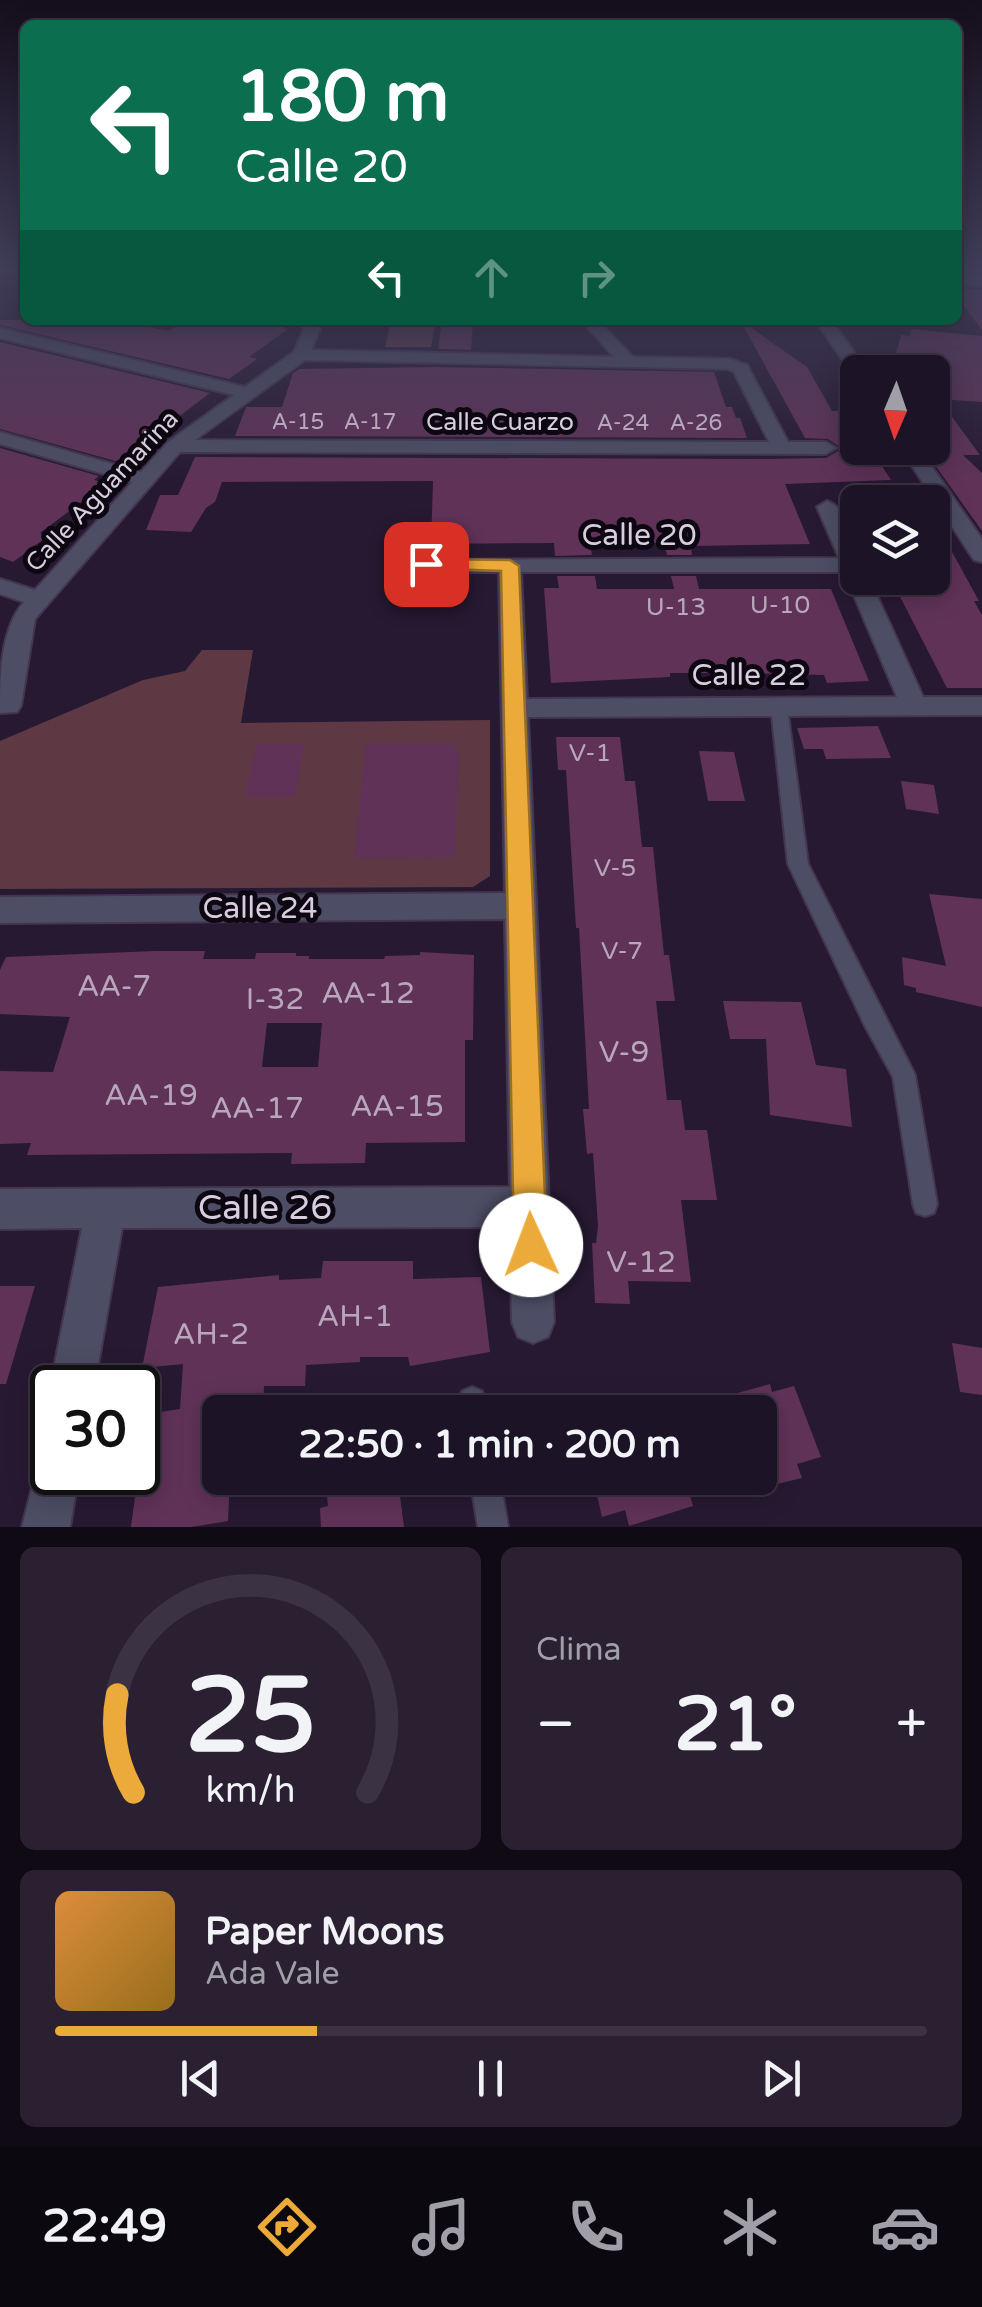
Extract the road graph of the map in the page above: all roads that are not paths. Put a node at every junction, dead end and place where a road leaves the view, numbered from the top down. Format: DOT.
graph roads {
  1 [pos="30,340"];
  2 [pos="307,340"];
  3 [pos="608,340"];
  4 [pos="301,355"];
  5 [pos="627,360"];
  6 [pos="247,393"];
  7 [pos="0,438"];
  8 [pos="175,446"];
  9 [pos="782,448"];
  10 [pos="826,448"];
  11 [pos="921,465"];
  12 [pos="147,480"];
  13 [pos="827,508"];
  14 [pos="840,537"];
  15 [pos="982,555"];
  16 [pos="426,564"];
  17 [pos="510,566"];
  18 [pos="840,573"];
  19 [pos="0,586"];
  20 [pos="866,595"];
  21 [pos="39,599"];
  22 [pos="8,706"];
  23 [pos="982,706"];
  24 [pos="778,707"];
  25 [pos="914,707"];
  26 [pos="516,708"];
  27 [pos="520,906"];
  28 [pos="0,910"];
  29 [pos="925,1204"];
  30 [pos="530,1207"];
  31 [pos="0,1208"];
  32 [pos="106,1208"];
  33 [pos="533,1322"];
  34 [pos="76,1365"];
  35 [pos="52,1495"];
  36 [pos="487,1495"];
  37 [pos="46,1527"];
  38 [pos="492,1527"];
  1 -- 6 [label="street"];
  2 -- 4 [label="street"];
  3 -- 5 [label="street"];
  4 -- 5 [label="street"];
  4 -- 6 [label="street, Calle Aguamarina"];
  5 -- 9 [label="street"];
  6 -- 8 [label="street, Calle Aguamarina"];
  7 -- 12 [label="street"];
  8 -- 9 [label="street, Calle Cuarzo"];
  8 -- 12 [label="street, Calle Aguamarina"];
  9 -- 10 [label="street, Calle Cuarzo"];
  11 -- 15 [label="street"];
  12 -- 21 [label="street, Calle Aguamarina"];
  13 -- 14 [label="street"];
  16 -- 17 [label="street, Calle 20"];
  17 -- 18 [label="street, Calle 20"];
  17 -- 26 [label="street"];
  19 -- 21 [label="street"];
  20 -- 25 [label="street"];
  21 -- 22 [label="street, Calle Aguamarina"];
  23 -- 25 [label="street, Calle 22"];
  24 -- 25 [label="street, Calle 22"];
  24 -- 26 [label="street, Calle 22"];
  24 -- 29 [label="lane"];
  26 -- 27 [label="street"];
  27 -- 28 [label="street, Calle 24"];
  27 -- 30 [label="street"];
  30 -- 32 [label="street, Calle 26"];
  30 -- 33 [label="street"];
  31 -- 32 [label="street, Calle 26"];
  32 -- 34 [label="street"];
  35 -- 37 [label="street"];
  36 -- 38 [label="lane"];
}
